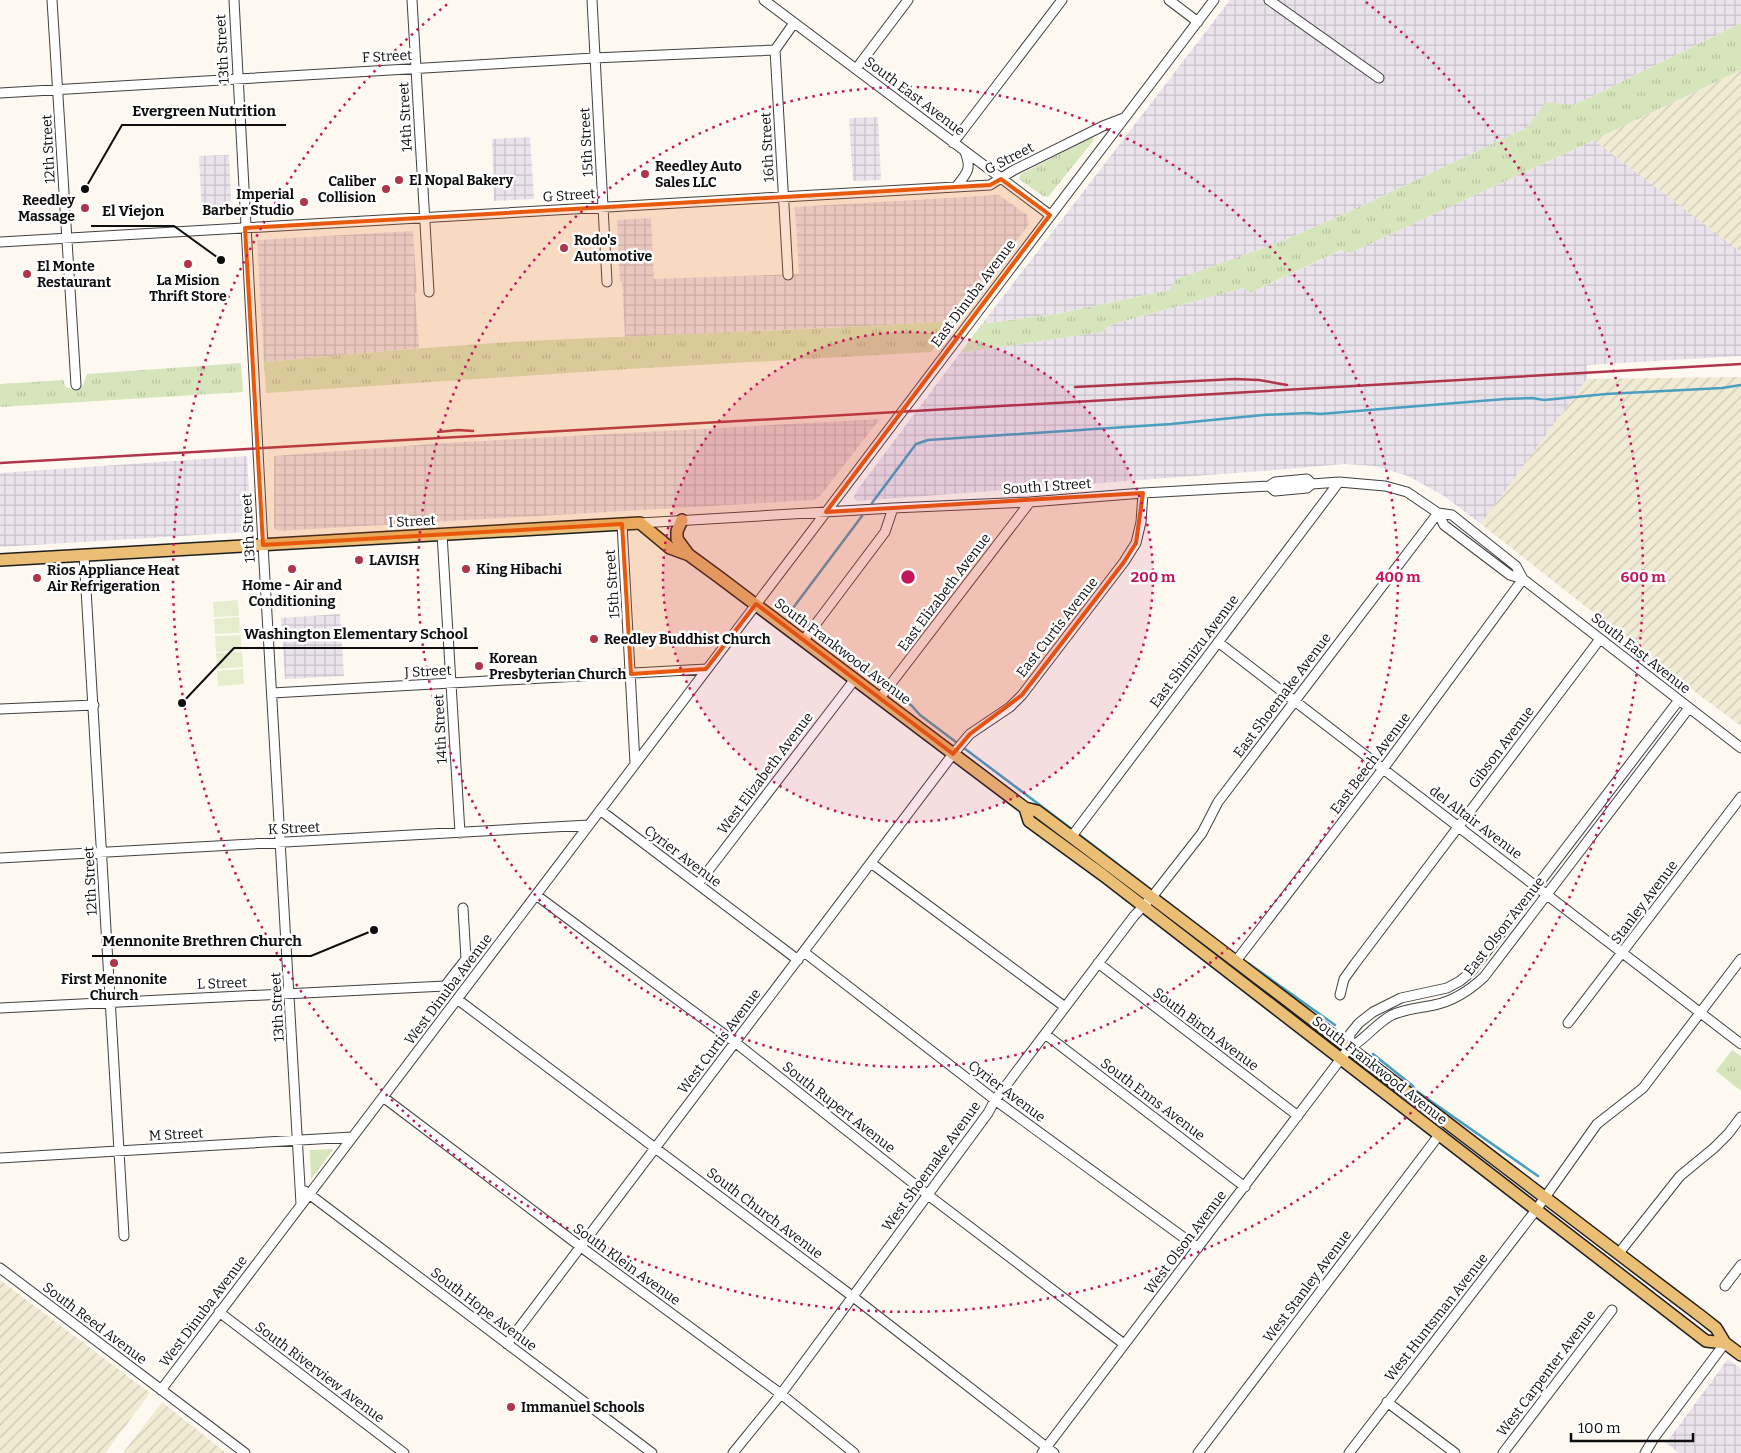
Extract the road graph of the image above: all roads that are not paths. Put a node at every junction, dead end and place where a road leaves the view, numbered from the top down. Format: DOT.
graph roads {
  1 [pos="52,0"];
  2 [pos="234,0"];
  3 [pos="412,0"];
  4 [pos="592,0"];
  5 [pos="764,0"];
  6 [pos="908,0"];
  7 [pos="1062,0"];
  8 [pos="1170,0"];
  9 [pos="1214,0"];
  10 [pos="1269,0"];
  11 [pos="1198,22"];
  12 [pos="794,23"];
  13 [pos="775,50"];
  14 [pos="594,58"];
  15 [pos="416,68"];
  16 [pos="856,68"];
  17 [pos="238,78"];
  18 [pos="1379,78"];
  19 [pos="58,89"];
  20 [pos="0,93"];
  21 [pos="1124,118"];
  22 [pos="953,143"];
  23 [pos="965,151"];
  24 [pos="1001,179"];
  25 [pos="956,187"];
  26 [pos="784,198"];
  27 [pos="604,207"];
  28 [pos="1050,215"];
  29 [pos="424,217"];
  30 [pos="245,228"];
  31 [pos="67,238"];
  32 [pos="0,242"];
  33 [pos="788,275"];
  34 [pos="607,282"];
  35 [pos="429,292"];
  36 [pos="76,385"];
  37 [pos="1339,482"];
  38 [pos="1143,493"];
  39 [pos="1030,502"];
  40 [pos="893,508"];
  41 [pos="826,512"];
  42 [pos="1438,513"];
  43 [pos="682,520"];
  44 [pos="640,523"];
  45 [pos="622,524"];
  46 [pos="442,534"];
  47 [pos="263,545"];
  48 [pos="84,555"];
  49 [pos="690,555"];
  50 [pos="0,560"];
  51 [pos="1524,579"];
  52 [pos="756,604"];
  53 [pos="1600,639"];
  54 [pos="803,641"];
  55 [pos="1218,642"];
  56 [pos="706,670"];
  57 [pos="631,674"];
  58 [pos="855,678"];
  59 [pos="451,683"];
  60 [pos="272,693"];
  61 [pos="880,698"];
  62 [pos="1679,700"];
  63 [pos="1294,701"];
  64 [pos="94,705"];
  65 [pos="1689,708"];
  66 [pos="0,709"];
  67 [pos="1741,748"];
  68 [pos="953,754"];
  69 [pos="635,763"];
  70 [pos="1383,769"];
  71 [pos="1741,797"];
  72 [pos="1025,808"];
  73 [pos="600,810"];
  74 [pos="589,825"];
  75 [pos="1458,826"];
  76 [pos="460,833"];
  77 [pos="1072,836"];
  78 [pos="281,842"];
  79 [pos="102,852"];
  80 [pos="0,858"];
  81 [pos="871,863"];
  82 [pos="698,884"];
  83 [pos="1537,886"];
  84 [pos="1547,894"];
  85 [pos="536,895"];
  86 [pos="1152,897"];
  87 [pos="1143,906"];
  88 [pos="463,908"];
  89 [pos="1623,952"];
  90 [pos="801,956"];
  91 [pos="1741,959"];
  92 [pos="1236,961"];
  93 [pos="1098,963"];
  94 [pos="290,994"];
  95 [pos="1340,995"];
  96 [pos="457,999"];
  97 [pos="111,1001"];
  98 [pos="1065,1007"];
  99 [pos="0,1008"];
  100 [pos="1700,1013"];
  101 [pos="1568,1023"];
  102 [pos="1045,1034"];
  103 [pos="736,1043"];
  104 [pos="1741,1044"];
  105 [pos="1349,1048"];
  106 [pos="1341,1060"];
  107 [pos="383,1097"];
  108 [pos="995,1100"];
  109 [pos="1298,1116"];
  110 [pos="1741,1117"];
  111 [pos="1438,1135"];
  112 [pos="352,1137"];
  113 [pos="298,1141"];
  114 [pos="656,1148"];
  115 [pos="119,1151"];
  116 [pos="0,1158"];
  117 [pos="1245,1187"];
  118 [pos="301,1188"];
  119 [pos="309,1194"];
  120 [pos="928,1195"];
  121 [pos="1545,1197"];
  122 [pos="301,1204"];
  123 [pos="1536,1210"];
  124 [pos="124,1236"];
  125 [pos="581,1247"];
  126 [pos="1198,1248"];
  127 [pos="1618,1253"];
  128 [pos="1741,1265"];
  129 [pos="0,1268"];
  130 [pos="1725,1286"];
  131 [pos="852,1296"];
  132 [pos="1612,1310"];
  133 [pos="219,1312"];
  134 [pos="508,1344"];
  135 [pos="1124,1344"];
  136 [pos="1725,1344"];
  137 [pos="1741,1355"];
  138 [pos="160,1390"];
  139 [pos="781,1394"];
  140 [pos="1387,1402"];
  141 [pos="1044,1450"];
  142 [pos="244,1453"];
  143 [pos="404,1453"];
  144 [pos="652,1453"];
  145 [pos="733,1453"];
  146 [pos="854,1453"];
  147 [pos="1054,1453"];
  148 [pos="1198,1453"];
  149 [pos="1349,1453"];
  150 [pos="1455,1453"];
  151 [pos="1503,1453"];
  152 [pos="1645,1453"];
  1 -- 19 [label="street, 12th Street"];
  2 -- 17 [label="street, 13th Street"];
  3 -- 15 [label="street, 14th Street"];
  4 -- 14 [label="street, 15th Street"];
  5 -- 12 [label="street, South East Avenue"];
  6 -- 16 [label="street"];
  7 -- 22 [label="street"];
  8 -- 11 [label="street"];
  9 -- 11 [label="street, East Dinuba Avenue"];
  10 -- 18 [label="street"];
  11 -- 21 [label="street, East Dinuba Avenue"];
  12 -- 13 [label="street"];
  12 -- 16 [label="street, South East Avenue"];
  13 -- 14 [label="street, F Street"];
  13 -- 26 [label="street, 16th Street"];
  14 -- 15 [label="street, F Street"];
  14 -- 27 [label="street, 15th Street"];
  15 -- 17 [label="street, F Street"];
  15 -- 29 [label="street, 14th Street"];
  16 -- 22 [label="street, South East Avenue"];
  17 -- 19 [label="street, F Street"];
  17 -- 30 [label="street, 13th Street"];
  19 -- 20 [label="street, F Street"];
  19 -- 31 [label="street, 12th Street"];
  21 -- 24 [label="street, G Street"];
  21 -- 28 [label="street, East Dinuba Avenue"];
  22 -- 23 [label="street, South East Avenue"];
  23 -- 24 [label="street, South East Avenue"];
  23 -- 25 [label="street"];
  24 -- 25 [label="street, G Street"];
  24 -- 28 [label="street, South East Avenue"];
  25 -- 26 [label="street, G Street"];
  26 -- 27 [label="street, G Street"];
  26 -- 33 [label="street, 16th Street"];
  27 -- 29 [label="street, G Street"];
  27 -- 34 [label="street, 15th Street"];
  28 -- 41 [label="street, East Dinuba Avenue"];
  29 -- 30 [label="street, G Street"];
  29 -- 35 [label="street, 14th Street"];
  30 -- 31 [label="street, G Street"];
  30 -- 47 [label="street, 13th Street"];
  31 -- 32 [label="street, G Street"];
  31 -- 36 [label="street, 12th Street"];
  37 -- 38 [label="street, South I Street"];
  37 -- 42 [label="street, South I Street"];
  37 -- 55 [label="street, East Shimizu Avenue"];
  38 -- 39 [label="street, South I Street"];
  38 -- 68 [label="street, East Curtis Avenue"];
  39 -- 40 [label="street, South I Street"];
  39 -- 61 [label="street, East Elizabeth Avenue"];
  40 -- 41 [label="street, South I Street"];
  40 -- 54 [label="street"];
  41 -- 43 [label="street, I Street"];
  41 -- 52 [label="street, East Dinuba Avenue"];
  42 -- 51 [label="street, South East Avenue"];
  42 -- 63 [label="street, East Shoemake Avenue"];
  43 -- 44 [label="street, I Street"];
  43 -- 49 [label="main road"];
  44 -- 45 [label="main road, I Street"];
  44 -- 49 [label="main road, South Frankwood Avenue"];
  45 -- 46 [label="main road, I Street"];
  45 -- 57 [label="street, 15th Street"];
  46 -- 47 [label="main road, I Street"];
  46 -- 59 [label="street, 14th Street"];
  47 -- 48 [label="main road, I Street"];
  47 -- 60 [label="street, 13th Street"];
  48 -- 50 [label="main road, I Street"];
  48 -- 64 [label="street, 12th Street"];
  49 -- 52 [label="main road, South Frankwood Avenue"];
  51 -- 53 [label="street, South East Avenue"];
  51 -- 70 [label="street, East Beech Avenue"];
  52 -- 54 [label="main road, South Frankwood Avenue"];
  52 -- 56 [label="street, West Dinuba Avenue"];
  53 -- 62 [label="street, South East Avenue"];
  53 -- 75 [label="street, Gibson Avenue"];
  54 -- 58 [label="main road, South Frankwood Avenue"];
  55 -- 63 [label="street, del Altair Avenue"];
  55 -- 77 [label="street, East Shimizu Avenue"];
  56 -- 57 [label="street, J Street"];
  56 -- 69 [label="street, West Dinuba Avenue"];
  57 -- 59 [label="street, J Street"];
  57 -- 69 [label="street, 15th Street"];
  58 -- 61 [label="main road, South Frankwood Avenue"];
  58 -- 82 [label="street, West Elizabeth Avenue"];
  59 -- 60 [label="street, J Street"];
  59 -- 76 [label="street, 14th Street"];
  60 -- 78 [label="street, 13th Street"];
  61 -- 68 [label="main road, South Frankwood Avenue"];
  62 -- 65 [label="street, South East Avenue"];
  62 -- 83 [label="street, East Olson Avenue"];
  63 -- 70 [label="street, del Altair Avenue"];
  63 -- 86 [label="street, East Shoemake Avenue"];
  64 -- 66 [label="street"];
  64 -- 79 [label="street, 12th Street"];
  65 -- 67 [label="street, South East Avenue"];
  65 -- 84 [label="street, East Olson Avenue"];
  68 -- 72 [label="main road, South Frankwood Avenue"];
  68 -- 81 [label="street, West Curtis Avenue"];
  69 -- 73 [label="street, West Dinuba Avenue"];
  70 -- 75 [label="street, del Altair Avenue"];
  70 -- 92 [label="street, East Beech Avenue"];
  71 -- 89 [label="street, Stanley Avenue"];
  72 -- 77 [label="main road, South Frankwood Avenue"];
  72 -- 87 [label="main road, South Frankwood Avenue"];
  73 -- 74 [label="street, West Dinuba Avenue"];
  73 -- 82 [label="street, Cyrier Avenue"];
  74 -- 76 [label="street, K Street"];
  74 -- 85 [label="street, West Dinuba Avenue"];
  75 -- 83 [label="street, del Altair Avenue"];
  75 -- 95 [label="street, Gibson Avenue"];
  76 -- 78 [label="street, K Street"];
  77 -- 86 [label="main road, South Frankwood Avenue"];
  78 -- 79 [label="street, K Street"];
  78 -- 94 [label="street, 13th Street"];
  79 -- 80 [label="street, K Street"];
  79 -- 97 [label="street, 12th Street"];
  81 -- 90 [label="street, West Curtis Avenue"];
  81 -- 98 [label="street"];
  82 -- 90 [label="street, Cyrier Avenue"];
  83 -- 84 [label="street, del Altair Avenue"];
  83 -- 105 [label="street, East Olson Avenue"];
  84 -- 89 [label="street, del Altair Avenue"];
  84 -- 105 [label="street, East Olson Avenue"];
  85 -- 96 [label="street, West Dinuba Avenue"];
  85 -- 103 [label="street, South Rupert Avenue"];
  86 -- 87 [label="street, West Shoemake Avenue"];
  86 -- 92 [label="main road, South Frankwood Avenue"];
  87 -- 93 [label="street, West Shoemake Avenue"];
  87 -- 106 [label="main road, South Frankwood Avenue"];
  88 -- 94 [label="street, L Street"];
  89 -- 100 [label="street, del Altair Avenue"];
  89 -- 101 [label="street, Stanley Avenue"];
  90 -- 103 [label="street, West Curtis Avenue"];
  90 -- 108 [label="street, Cyrier Avenue"];
  91 -- 100 [label="street, West Huntsman Avenue"];
  92 -- 105 [label="main road, South Frankwood Avenue"];
  93 -- 98 [label="street, West Shoemake Avenue"];
  93 -- 109 [label="street, South Birch Avenue"];
  94 -- 97 [label="street, L Street"];
  94 -- 113 [label="street, 13th Street"];
  96 -- 107 [label="street, West Dinuba Avenue"];
  96 -- 114 [label="street, South Church Avenue"];
  97 -- 99 [label="street, L Street"];
  97 -- 115 [label="street, 12th Street"];
  98 -- 102 [label="street, West Shoemake Avenue"];
  100 -- 104 [label="street, del Altair Avenue"];
  100 -- 121 [label="street, West Huntsman Avenue"];
  102 -- 108 [label="street, West Shoemake Avenue"];
  102 -- 117 [label="street, South Enns Avenue"];
  103 -- 114 [label="street, West Curtis Avenue"];
  103 -- 120 [label="street, South Rupert Avenue"];
  105 -- 106 [label="street, West Olson Avenue"];
  105 -- 121 [label="main road, South Frankwood Avenue"];
  106 -- 109 [label="street, West Olson Avenue"];
  106 -- 111 [label="main road, South Frankwood Avenue"];
  107 -- 112 [label="street, West Dinuba Avenue"];
  107 -- 125 [label="street, South Klein Avenue"];
  108 -- 120 [label="street, West Shoemake Avenue"];
  108 -- 126 [label="street, Cyrier Avenue"];
  109 -- 117 [label="street, West Olson Avenue"];
  110 -- 127 [label="street"];
  111 -- 123 [label="main road, South Frankwood Avenue"];
  111 -- 148 [label="street, West Stanley Avenue"];
  112 -- 113 [label="street, M Street"];
  112 -- 119 [label="street, West Dinuba Avenue"];
  113 -- 115 [label="street, M Street"];
  113 -- 118 [label="street, 13th Street"];
  114 -- 125 [label="street, West Curtis Avenue"];
  114 -- 131 [label="street, South Church Avenue"];
  115 -- 116 [label="street, M Street"];
  115 -- 124 [label="street, 12th Street"];
  117 -- 126 [label="street, West Olson Avenue"];
  118 -- 119 [label="street, South Hope Avenue"];
  118 -- 122 [label="street, 13th Street"];
  119 -- 122 [label="street, West Dinuba Avenue"];
  119 -- 134 [label="street, South Hope Avenue"];
  120 -- 131 [label="street, West Shoemake Avenue"];
  120 -- 135 [label="street, South Rupert Avenue"];
  121 -- 123 [label="street, West Huntsman Avenue"];
  121 -- 127 [label="main road, South Frankwood Avenue"];
  122 -- 133 [label="street, West Dinuba Avenue"];
  123 -- 136 [label="main road, South Frankwood Avenue"];
  123 -- 140 [label="street, West Huntsman Avenue"];
  125 -- 134 [label="street, West Curtis Avenue"];
  125 -- 139 [label="street, South Klein Avenue"];
  126 -- 135 [label="street, West Olson Avenue"];
  127 -- 136 [label="main road, South Frankwood Avenue"];
  128 -- 130 [label="street"];
  129 -- 138 [label="street, South Reed Avenue"];
  131 -- 139 [label="street, West Shoemake Avenue"];
  131 -- 141 [label="street, South Church Avenue"];
  132 -- 151 [label="street, West Carpenter Avenue"];
  133 -- 138 [label="street, West Dinuba Avenue"];
  133 -- 143 [label="street, South Riverview Avenue"];
  134 -- 144 [label="street, South Hope Avenue"];
  135 -- 141 [label="street, West Olson Avenue"];
  136 -- 137 [label="main road, South Frankwood Avenue"];
  136 -- 152 [label="street"];
  138 -- 142 [label="street, South Reed Avenue"];
  139 -- 145 [label="street, West Shoemake Avenue"];
  139 -- 146 [label="street, South Klein Avenue"];
  140 -- 149 [label="street, West Huntsman Avenue"];
  140 -- 150 [label="street"];
  141 -- 147 [label="street, South Church Avenue"];
}
